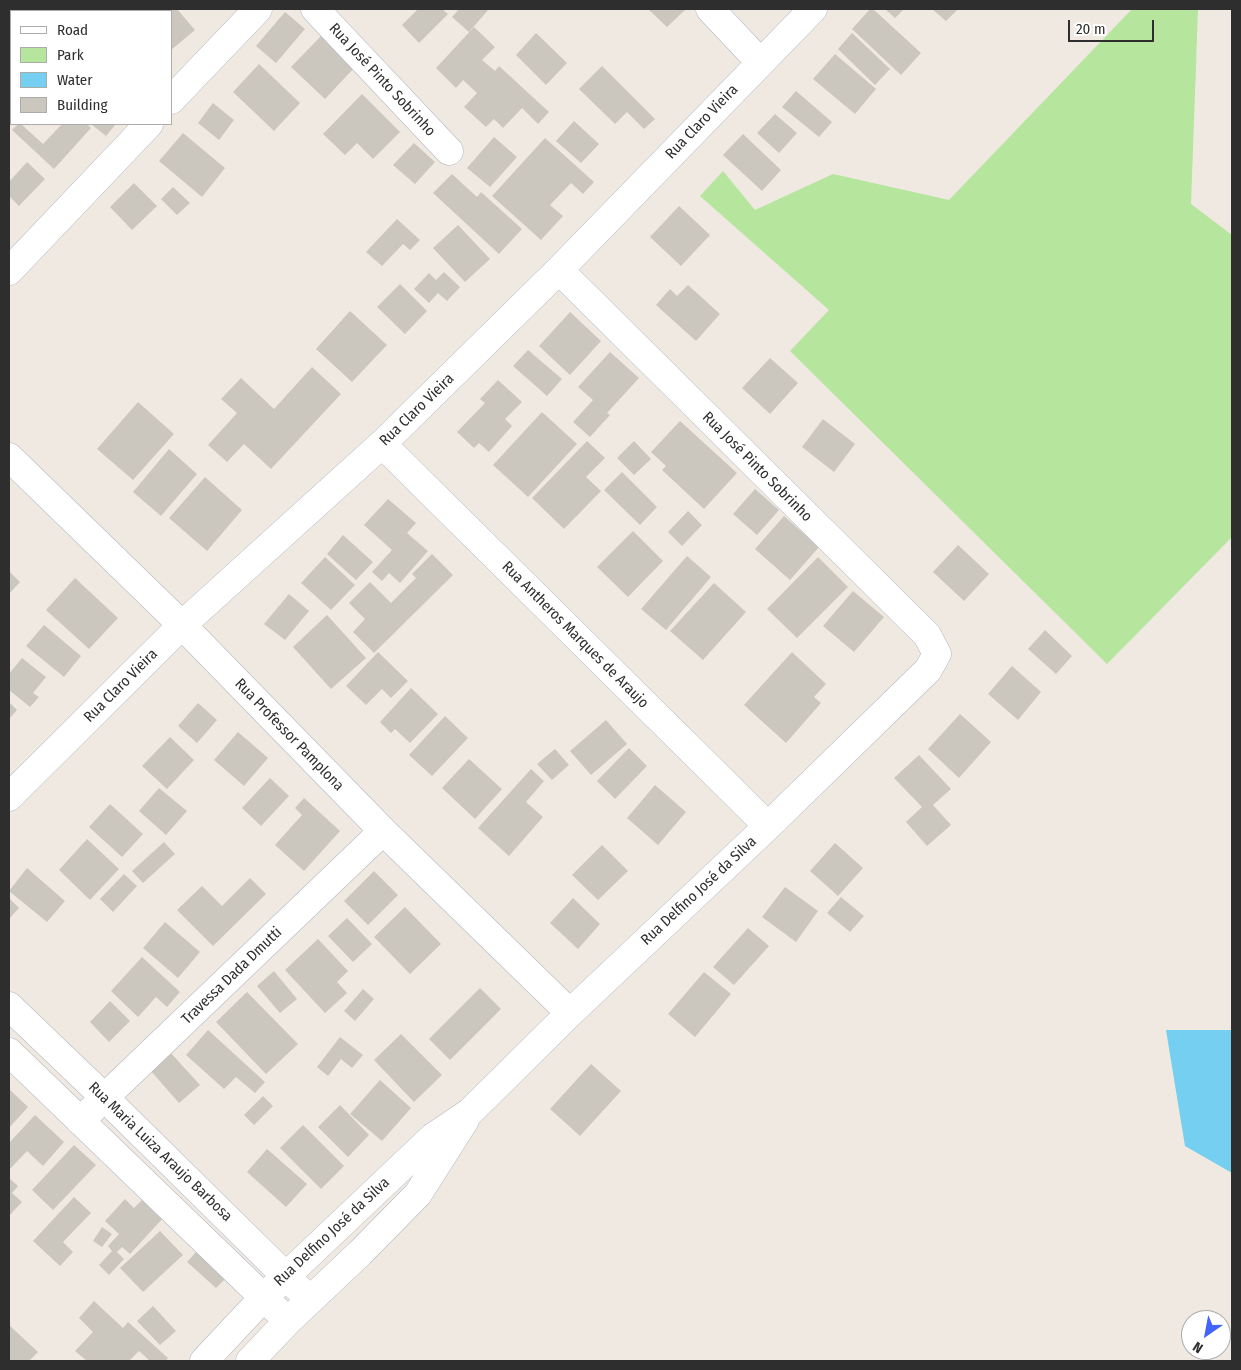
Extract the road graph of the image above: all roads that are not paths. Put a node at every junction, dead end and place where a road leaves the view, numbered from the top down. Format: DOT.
graph roads {
  1 [pos="258,9"];
  2 [pos="315,9"];
  3 [pos="710,9"];
  4 [pos="813,9"];
  5 [pos="760,62"];
  6 [pos="172,99"];
  7 [pos="148,125"];
  8 [pos="449,151"];
  9 [pos="559,270"];
  10 [pos="9,271"];
  11 [pos="382,444"];
  12 [pos="9,457"];
  13 [pos="182,625"];
  14 [pos="928,670"];
  15 [pos="9,797"];
  16 [pos="768,826"];
  17 [pos="383,831"];
  18 [pos="10,1009"];
  19 [pos="570,1013"];
  20 [pos="9,1052"];
  21 [pos="104,1098"];
  22 [pos="470,1112"];
  23 [pos="80,1121"];
  24 [pos="195,1186"];
  25 [pos="171,1208"];
  26 [pos="287,1276"];
  27 [pos="264,1297"];
  28 [pos="310,1300"];
  29 [pos="288,1321"];
  30 [pos="204,1361"];
  31 [pos="250,1361"];
  1 -- 6 [label="street"];
  2 -- 8 [label="street, Rua José Pinto Sobrinho"];
  3 -- 5 [label="street"];
  4 -- 5 [label="street, Rua Claro Vieira"];
  5 -- 9 [label="street, Rua Claro Vieira"];
  7 -- 10 [label="street"];
  9 -- 11 [label="street, Rua Claro Vieira"];
  9 -- 14 [label="street, Rua José Pinto Sobrinho"];
  11 -- 13 [label="street, Rua Claro Vieira"];
  11 -- 16 [label="street, Rua Antheros Marques de Araujo"];
  12 -- 13 [label="street, Rua Professor Pamplona"];
  13 -- 15 [label="street, Rua Claro Vieira"];
  13 -- 17 [label="street, Rua Professor Pamplona"];
  14 -- 16 [label="street, Rua Delfino José da Silva"];
  16 -- 19 [label="street, Rua Delfino José da Silva"];
  17 -- 19 [label="street, Rua Professor Pamplona"];
  17 -- 21 [label="street, Travessa Dada Dmutti"];
  18 -- 21 [label="street, Rua Maria Luiza Araujo Barbosa"];
  19 -- 22 [label="street, Rua Delfino José da Silva"];
  20 -- 23 [label="street"];
  21 -- 23 [label="street, Travessa Dada Dmutti"];
  21 -- 24 [label="street, Rua Maria Luiza Araujo Barbosa"];
  22 -- 26 [label="street, Rua Delfino José da Silva"];
  22 -- 28 [label="street, Rua Delfino José da Silva"];
  23 -- 25 [label="street"];
  24 -- 25 [label="street"];
  24 -- 26 [label="street, Rua Maria Luiza Araujo Barbosa"];
  25 -- 27 [label="street"];
  26 -- 27 [label="street, Rua Delfino José da Silva"];
  26 -- 28 [label="street, Rua Maria Luiza Araujo Barbosa"];
  27 -- 29 [label="street"];
  27 -- 30 [label="street, Rua Delfino José da Silva"];
  28 -- 29 [label="street, Rua Delfino José da Silva"];
  29 -- 31 [label="street, Rua Delfino José da Silva"];
}
